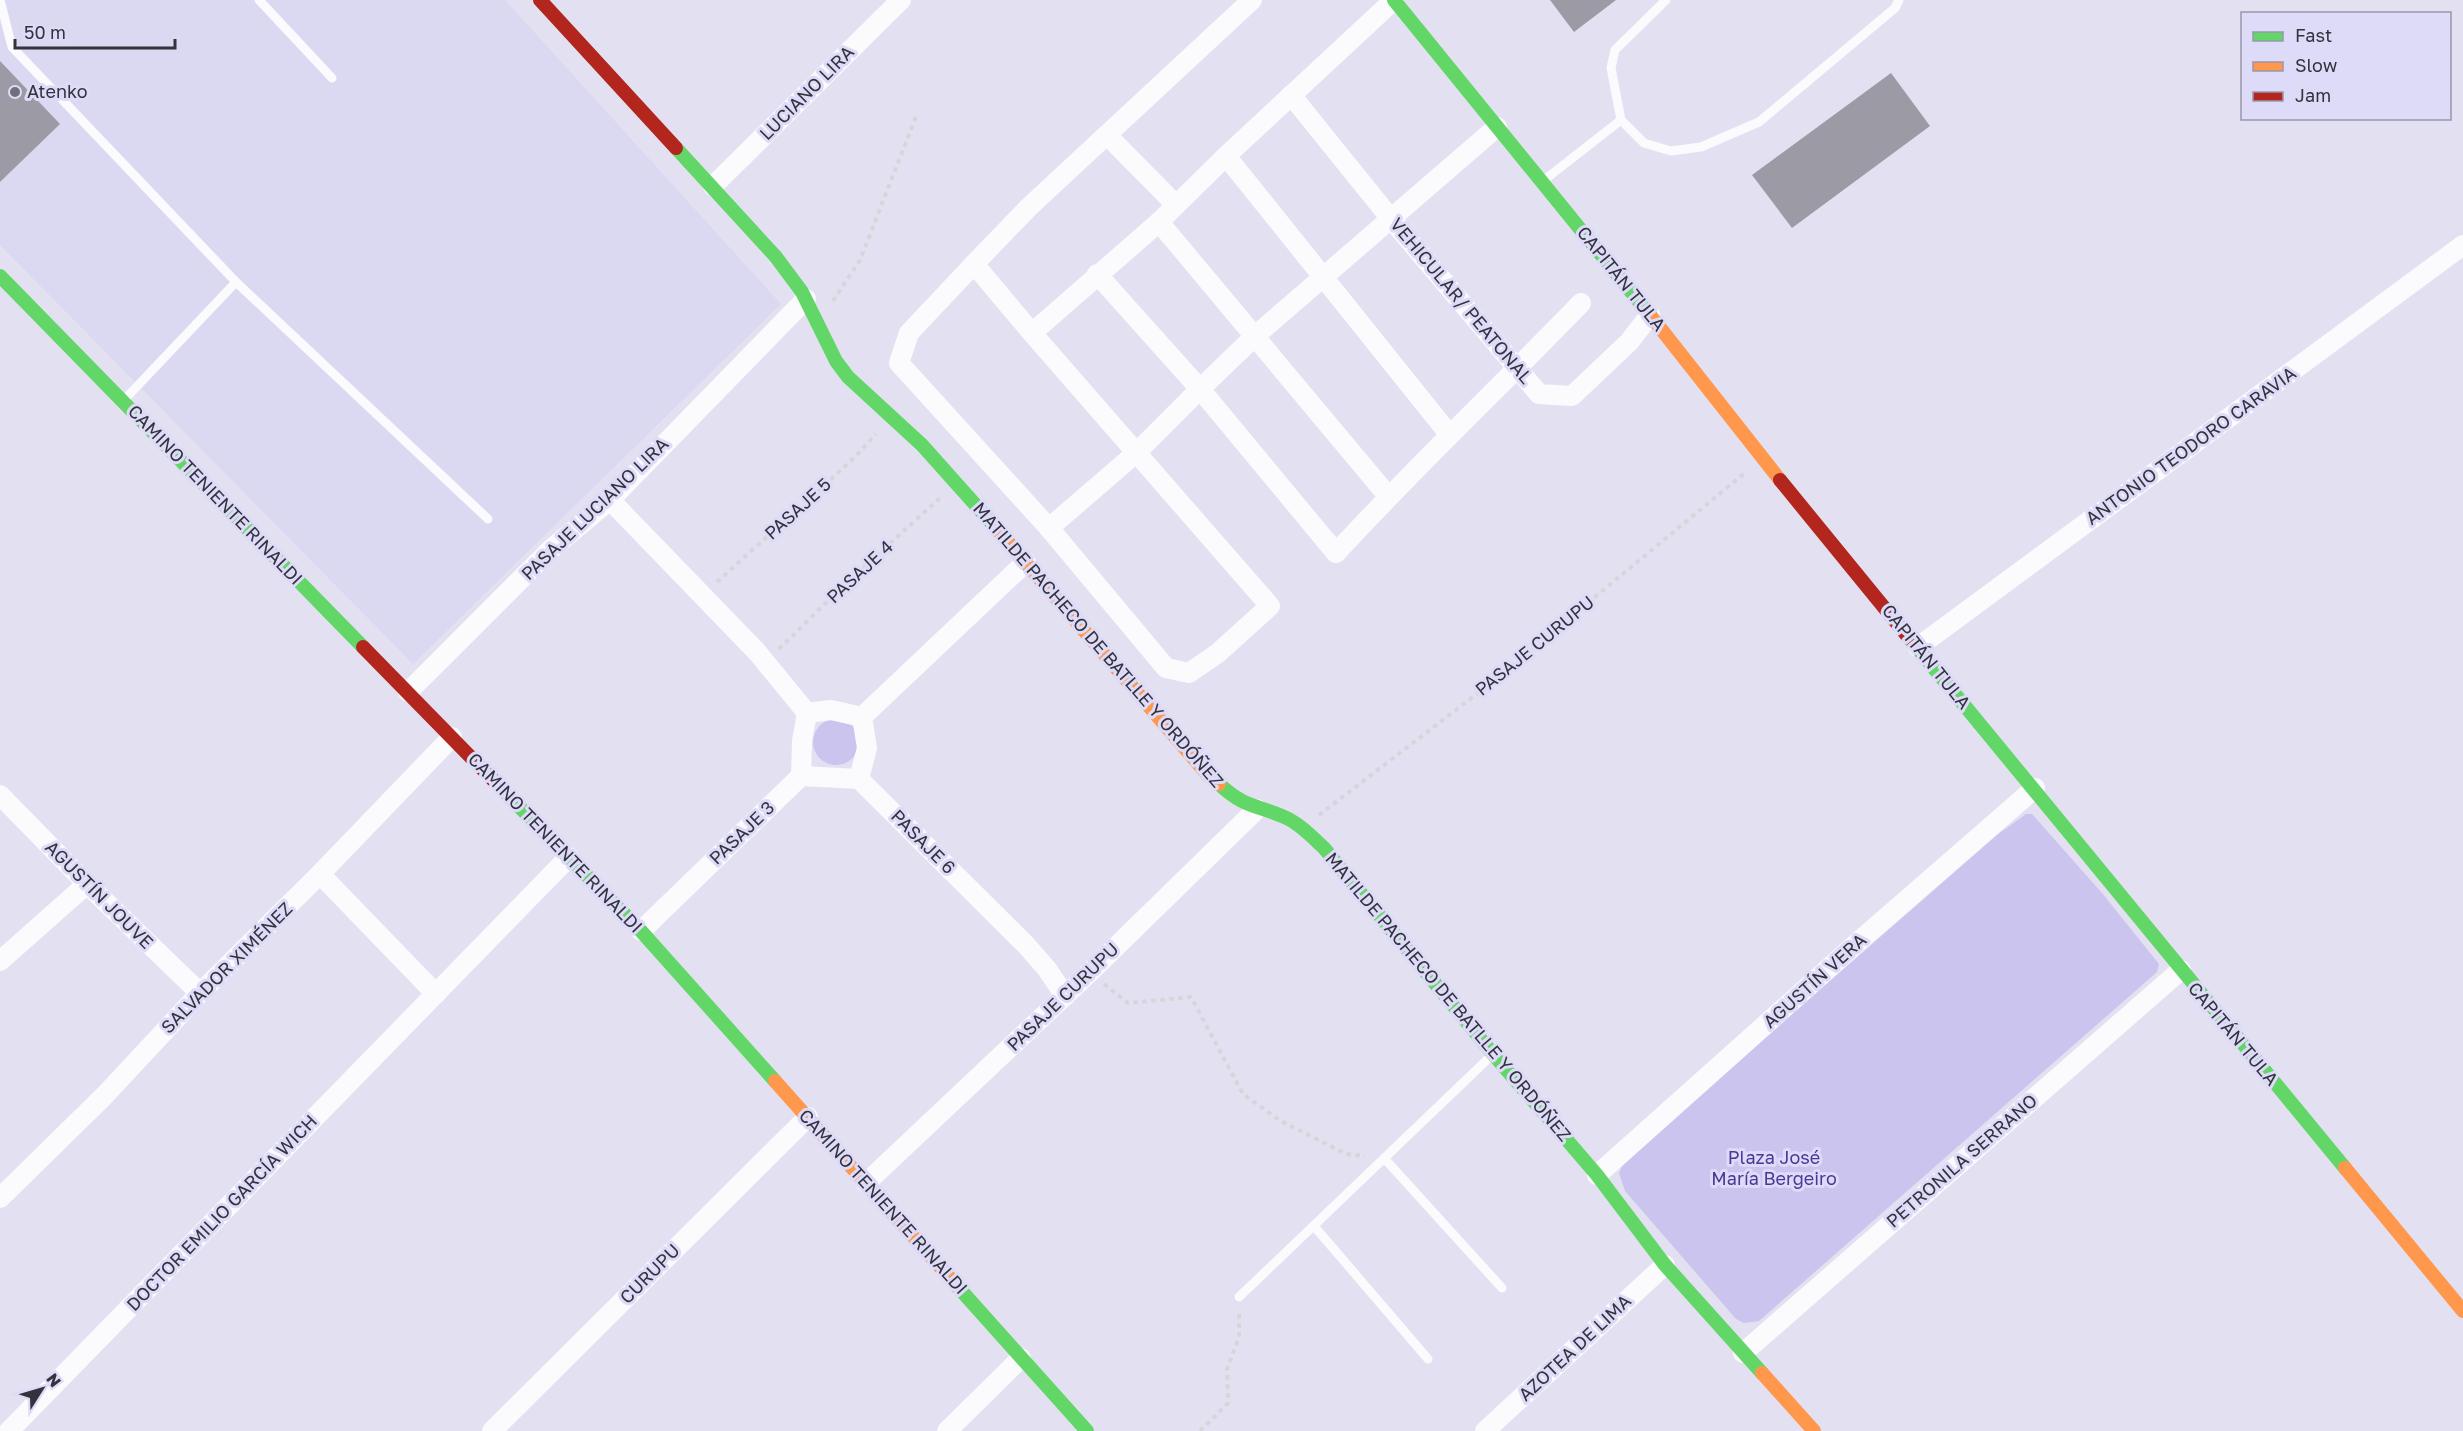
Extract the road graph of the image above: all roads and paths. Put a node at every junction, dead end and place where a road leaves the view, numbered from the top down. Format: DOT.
graph roads {
  1 [pos="0,0"];
  2 [pos="259,0"];
  3 [pos="540,0"];
  4 [pos="901,0"];
  5 [pos="1252,0"];
  6 [pos="1394,0"];
  7 [pos="1666,0"];
  8 [pos="1899,0"];
  9 [pos="332,78"];
  10 [pos="1291,95"];
  11 [pos="917,114"];
  12 [pos="1621,120"];
  13 [pos="1497,127"];
  14 [pos="1107,135"];
  15 [pos="1226,156"];
  16 [pos="1542,182"];
  17 [pos="713,186"];
  18 [pos="1176,205"];
  19 [pos="1391,219"];
  20 [pos="1159,222"];
  21 [pos="2463,245"];
  22 [pos="974,264"];
  23 [pos="1097,274"];
  24 [pos="0,276"];
  25 [pos="1323,277"];
  26 [pos="236,282"];
  27 [pos="806,299"];
  28 [pos="1581,303"];
  29 [pos="1650,315"];
  30 [pos="1032,333"];
  31 [pos="1255,336"];
  32 [pos="1518,368"];
  33 [pos="1200,389"];
  34 [pos="123,401"];
  35 [pos="891,417"];
  36 [pos="1449,434"];
  37 [pos="1136,453"];
  38 [pos="1762,458"];
  39 [pos="955,483"];
  40 [pos="1388,496"];
  41 [pos="610,500"];
  42 [pos="488,519"];
  43 [pos="1049,528"];
  44 [pos="1026,562"];
  45 [pos="701,596"];
  46 [pos="1918,647"];
  47 [pos="765,663"];
  48 [pos="408,692"];
  49 [pos="807,713"];
  50 [pos="862,717"];
  51 [pos="452,737"];
  52 [pos="801,776"];
  53 [pos="859,778"];
  54 [pos="2034,789"];
  55 [pos="0,795"];
  56 [pos="1257,809"];
  57 [pos="1302,828"];
  58 [pos="569,857"];
  59 [pos="320,874"];
  60 [pos="87,884"];
  61 [pos="641,931"];
  62 [pos="0,961"];
  63 [pos="2181,970"];
  64 [pos="1089,973"];
  65 [pos="200,993"];
  66 [pos="436,994"];
  67 [pos="1065,996"];
  68 [pos="1493,1054"];
  69 [pos="808,1117"];
  70 [pos="1384,1158"];
  71 [pos="1597,1175"];
  72 [pos="866,1183"];
  73 [pos="0,1198"];
  74 [pos="1314,1226"];
  75 [pos="1665,1265"];
  76 [pos="1502,1288"];
  77 [pos="1239,1297"];
  78 [pos="2463,1311"];
  79 [pos="1743,1353"];
  80 [pos="1021,1358"];
  81 [pos="1428,1359"];
  82 [pos="9,1431"];
  83 [pos="492,1431"];
  84 [pos="947,1431"];
  85 [pos="1087,1431"];
  86 [pos="1200,1431"];
  87 [pos="1485,1431"];
  88 [pos="1814,1431"];
  1 -- 26 [label="lane"];
  2 -- 9 [label="lane"];
  3 -- 17 [label="street, MATILDE PACHECO DE BATLLE Y ORDÓÑEZ"];
  4 -- 17 [label="street, LUCIANO LIRA"];
  5 -- 14 [label="street"];
  6 -- 10 [label="street"];
  6 -- 13 [label="street, CAPITÁN TULA"];
  7 -- 12 [label="lane"];
  8 -- 12 [label="lane"];
  10 -- 15 [label="street"];
  10 -- 19 [label="street, VEHICULAR/ PEATONAL"];
  11 -- 27 [label="path"];
  12 -- 16 [label="lane"];
  13 -- 16 [label="street, CAPITÁN TULA"];
  13 -- 19 [label="street"];
  14 -- 18 [label="street"];
  14 -- 22 [label="street"];
  15 -- 18 [label="street"];
  15 -- 25 [label="street"];
  16 -- 29 [label="street, CAPITÁN TULA"];
  17 -- 27 [label="street, MATILDE PACHECO DE BATLLE Y ORDÓÑEZ"];
  18 -- 20 [label="street"];
  19 -- 25 [label="street"];
  19 -- 32 [label="street, VEHICULAR/ PEATONAL"];
  20 -- 23 [label="street"];
  20 -- 31 [label="street"];
  21 -- 46 [label="street, ANTONIO TEODORO CARAVIA"];
  22 -- 30 [label="street"];
  22 -- 43 [label="street"];
  23 -- 30 [label="street"];
  23 -- 33 [label="street"];
  24 -- 34 [label="street, CAMINO TENIENTE RINALDI"];
  25 -- 31 [label="street"];
  25 -- 36 [label="street"];
  26 -- 34 [label="lane"];
  26 -- 42 [label="lane"];
  27 -- 35 [label="street, MATILDE PACHECO DE BATLLE Y ORDÓÑEZ"];
  27 -- 41 [label="street, PASAJE LUCIANO LIRA"];
  28 -- 32 [label="street"];
  29 -- 32 [label="street, VEHICULAR/ PEATONAL"];
  29 -- 38 [label="street, CAPITÁN TULA"];
  30 -- 37 [label="street"];
  31 -- 33 [label="street"];
  31 -- 40 [label="street"];
  32 -- 36 [label="street"];
  33 -- 37 [label="street"];
  33 -- 40 [label="street"];
  34 -- 48 [label="street, CAMINO TENIENTE RINALDI"];
  35 -- 39 [label="street, MATILDE PACHECO DE BATLLE Y ORDÓÑEZ"];
  35 -- 45 [label="path, PASAJE 5"];
  36 -- 40 [label="street"];
  37 -- 43 [label="street"];
  37 -- 43 [label="street"];
  38 -- 46 [label="street, CAPITÁN TULA"];
  38 -- 57 [label="path, PASAJE CURUPU"];
  39 -- 44 [label="street, MATILDE PACHECO DE BATLLE Y ORDÓÑEZ"];
  39 -- 47 [label="path, PASAJE 4"];
  41 -- 45 [label="street"];
  41 -- 48 [label="street, PASAJE LUCIANO LIRA"];
  44 -- 50 [label="street"];
  44 -- 56 [label="street, MATILDE PACHECO DE BATLLE Y ORDÓÑEZ"];
  45 -- 47 [label="street"];
  46 -- 54 [label="street, CAPITÁN TULA"];
  47 -- 49 [label="street"];
  48 -- 51 [label="street, CAMINO TENIENTE RINALDI"];
  49 -- 50 [label="street"];
  49 -- 52 [label="street"];
  50 -- 53 [label="street"];
  51 -- 58 [label="street, CAMINO TENIENTE RINALDI"];
  51 -- 59 [label="street, SALVADOR XIMÉNEZ"];
  52 -- 53 [label="street"];
  52 -- 61 [label="street, PASAJE 3"];
  53 -- 67 [label="street, PASAJE 6"];
  54 -- 63 [label="street, CAPITÁN TULA"];
  54 -- 71 [label="street, AGUSTÍN VERA"];
  55 -- 60 [label="street, AGUSTÍN JOUVE"];
  56 -- 57 [label="street, MATILDE PACHECO DE BATLLE Y ORDÓÑEZ"];
  56 -- 64 [label="street, PASAJE CURUPU"];
  57 -- 68 [label="street, MATILDE PACHECO DE BATLLE Y ORDÓÑEZ"];
  58 -- 61 [label="street, CAMINO TENIENTE RINALDI"];
  58 -- 66 [label="street, DOCTOR EMILIO GARCÍA WICH"];
  59 -- 65 [label="street, SALVADOR XIMÉNEZ"];
  59 -- 66 [label="street"];
  60 -- 62 [label="street"];
  60 -- 65 [label="street, AGUSTÍN JOUVE"];
  61 -- 69 [label="street, CAMINO TENIENTE RINALDI"];
  63 -- 78 [label="street, CAPITÁN TULA"];
  63 -- 79 [label="street, PETRONILA SERRANO"];
  64 -- 67 [label="street, PASAJE CURUPU"];
  64 -- 70 [label="path"];
  65 -- 73 [label="street, SALVADOR XIMÉNEZ"];
  66 -- 82 [label="street, DOCTOR EMILIO GARCÍA WICH"];
  67 -- 72 [label="street, PASAJE CURUPU"];
  68 -- 70 [label="lane"];
  68 -- 71 [label="street, MATILDE PACHECO DE BATLLE Y ORDÓÑEZ"];
  69 -- 72 [label="street, CAMINO TENIENTE RINALDI"];
  69 -- 83 [label="street, CURUPU"];
  70 -- 74 [label="lane"];
  70 -- 76 [label="lane"];
  71 -- 75 [label="street, MATILDE PACHECO DE BATLLE Y ORDÓÑEZ"];
  72 -- 80 [label="street, CAMINO TENIENTE RINALDI"];
  74 -- 77 [label="lane"];
  74 -- 81 [label="lane"];
  75 -- 79 [label="street, MATILDE PACHECO DE BATLLE Y ORDÓÑEZ"];
  75 -- 87 [label="street, AZOTEA DE LIMA"];
  77 -- 86 [label="path"];
  79 -- 88 [label="street, MATILDE PACHECO DE BATLLE Y ORDÓÑEZ"];
  80 -- 84 [label="street"];
  80 -- 85 [label="street, CAMINO TENIENTE RINALDI"];
}
